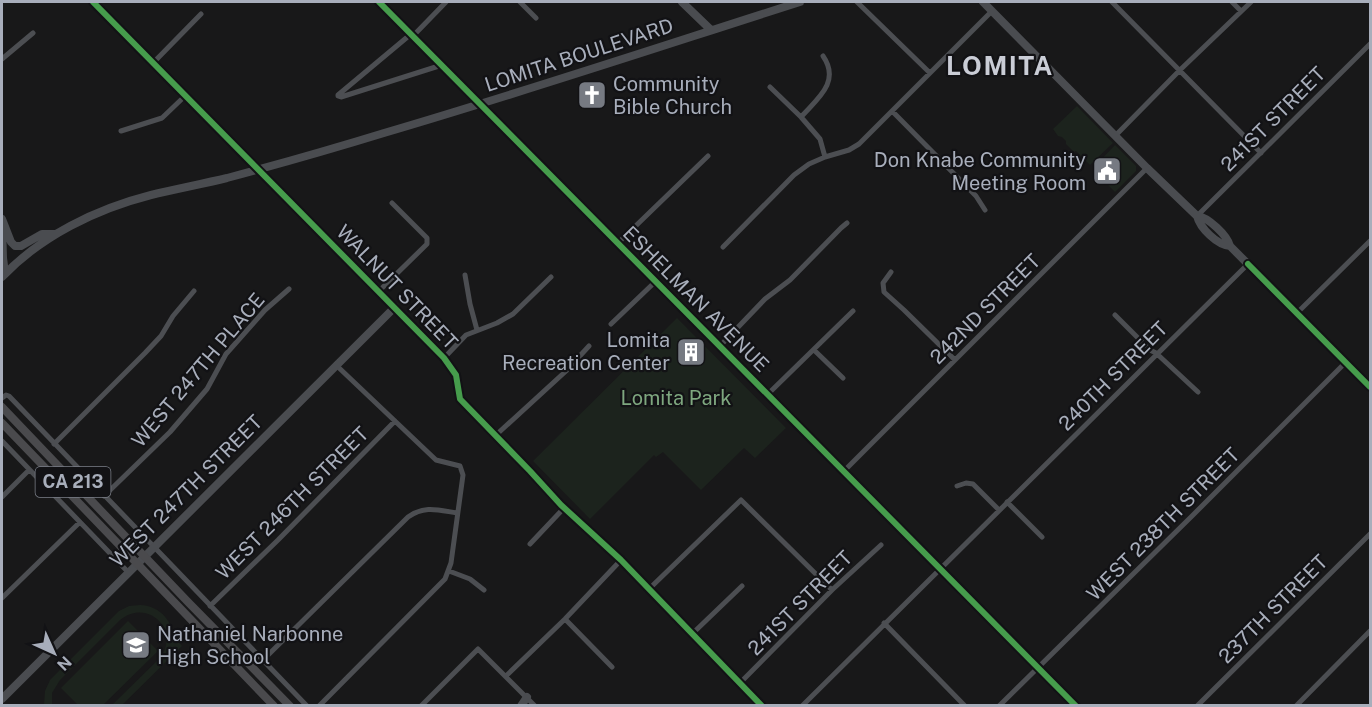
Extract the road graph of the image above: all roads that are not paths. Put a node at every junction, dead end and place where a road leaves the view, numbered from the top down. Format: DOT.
graph roads {
  1 [pos="93,2"];
  2 [pos="379,2"];
  3 [pos="446,2"];
  4 [pos="520,2"];
  5 [pos="682,2"];
  6 [pos="800,2"];
  7 [pos="857,2"];
  8 [pos="983,2"];
  9 [pos="1112,2"];
  10 [pos="1232,2"];
  11 [pos="1251,2"];
  12 [pos="992,11"];
  13 [pos="1241,11"];
  14 [pos="201,14"];
  15 [pos="536,18"];
  16 [pos="711,30"];
  17 [pos="33,33"];
  18 [pos="412,35"];
  19 [pos="1371,44"];
  20 [pos="823,56"];
  21 [pos="2,59"];
  22 [pos="153,63"];
  23 [pos="442,65"];
  24 [pos="1179,70"];
  25 [pos="930,73"];
  26 [pos="770,87"];
  27 [pos="186,95"];
  28 [pos="480,103"];
  29 [pos="892,111"];
  30 [pos="801,117"];
  31 [pos="120,131"];
  32 [pos="1115,136"];
  33 [pos="1261,153"];
  34 [pos="708,156"];
  35 [pos="825,157"];
  36 [pos="259,168"];
  37 [pos="1148,168"];
  38 [pos="392,203"];
  39 [pos="985,210"];
  40 [pos="1197,216"];
  41 [pos="2,221"];
  42 [pos="847,223"];
  43 [pos="56,234"];
  44 [pos="1371,241"];
  45 [pos="618,243"];
  46 [pos="723,247"];
  47 [pos="1248,264"];
  48 [pos="891,272"];
  49 [pos="3,275"];
  50 [pos="465,275"];
  51 [pos="551,278"];
  52 [pos="656,281"];
  53 [pos="289,289"];
  54 [pos="194,291"];
  55 [pos="379,291"];
  56 [pos="394,307"];
  57 [pos="853,311"];
  58 [pos="1297,313"];
  59 [pos="1115,315"];
  60 [pos="611,324"];
  61 [pos="477,330"];
  62 [pos="589,346"];
  63 [pos="720,346"];
  64 [pos="814,350"];
  65 [pos="1156,353"];
  66 [pos="444,358"];
  67 [pos="955,360"];
  68 [pos="1346,362"];
  69 [pos="337,366"];
  70 [pos="843,378"];
  71 [pos="1371,387"];
  72 [pos="1198,392"];
  73 [pos="768,394"];
  74 [pos="2,398"];
  75 [pos="2,407"];
  76 [pos="395,422"];
  77 [pos="2,423"];
  78 [pos="496,435"];
  79 [pos="2,441"];
  80 [pos="54,444"];
  81 [pos="29,470"];
  82 [pos="843,471"];
  83 [pos="957,486"];
  84 [pos="104,496"];
  85 [pos="2,497"];
  86 [pos="1007,502"];
  87 [pos="564,508"];
  88 [pos="999,510"];
  89 [pos="457,513"];
  90 [pos="80,522"];
  91 [pos="1371,534"];
  92 [pos="1042,537"];
  93 [pos="530,544"];
  94 [pos="880,545"];
  95 [pos="154,547"];
  96 [pos="144,556"];
  97 [pos="621,560"];
  98 [pos="136,564"];
  99 [pos="941,569"];
  100 [pos="449,571"];
  101 [pos="128,572"];
  102 [pos="742,586"];
  103 [pos="649,589"];
  104 [pos="483,590"];
  105 [pos="832,590"];
  106 [pos="2,598"];
  107 [pos="210,606"];
  108 [pos="565,619"];
  109 [pos="884,623"];
  110 [pos="1371,631"];
  111 [pos="692,634"];
  112 [pos="263,660"];
  113 [pos="612,666"];
  114 [pos="1039,668"];
  115 [pos="506,676"];
  116 [pos="741,683"];
  117 [pos="526,697"];
  118 [pos="2,699"];
  119 [pos="274,705"];
  120 [pos="290,705"];
  121 [pos="308,705"];
  122 [pos="319,705"];
  123 [pos="421,705"];
  124 [pos="521,705"];
  125 [pos="535,705"];
  126 [pos="762,705"];
  127 [pos="802,705"];
  128 [pos="965,705"];
  129 [pos="999,705"];
  130 [pos="1076,705"];
  131 [pos="1197,705"];
  132 [pos="1296,705"];
  1 -- 22 [label="street, WALNUT STREET"];
  2 -- 18 [label="street, ESHELMAN AVENUE"];
  3 -- 18 [label="street"];
  4 -- 15 [label="street"];
  5 -- 16 [label="street"];
  6 -- 16 [label="street, LOMITA BOULEVARD"];
  7 -- 25 [label="street"];
  8 -- 12 [label="street"];
  9 -- 24 [label="street"];
  10 -- 13 [label="street"];
  11 -- 13 [label="street"];
  12 -- 25 [label="street"];
  12 -- 32 [label="street"];
  13 -- 24 [label="street"];
  14 -- 22 [label="street"];
  16 -- 28 [label="street, LOMITA BOULEVARD"];
  17 -- 21 [label="street"];
  18 -- 23 [label="street, ESHELMAN AVENUE"];
  18 -- 23 [label="street"];
  19 -- 33 [label="street, 241ST STREET"];
  20 -- 30 [label="street"];
  22 -- 27 [label="street, WALNUT STREET"];
  23 -- 28 [label="street, ESHELMAN AVENUE"];
  24 -- 32 [label="street"];
  24 -- 33 [label="street"];
  25 -- 29 [label="street"];
  26 -- 30 [label="street"];
  27 -- 31 [label="street"];
  27 -- 36 [label="street, WALNUT STREET"];
  28 -- 36 [label="street, LOMITA BOULEVARD"];
  28 -- 45 [label="street, ESHELMAN AVENUE"];
  29 -- 35 [label="street"];
  29 -- 39 [label="street"];
  30 -- 35 [label="street"];
  32 -- 37 [label="street"];
  33 -- 40 [label="street, 241ST STREET"];
  34 -- 45 [label="street"];
  35 -- 46 [label="street"];
  36 -- 43 [label="street, LOMITA BOULEVARD"];
  36 -- 55 [label="street, WALNUT STREET"];
  37 -- 40 [label="street"];
  37 -- 67 [label="street, 242ND STREET"];
  38 -- 55 [label="street"];
  40 -- 47 [label="street"];
  41 -- 43 [label="street"];
  41 -- 49 [label="street"];
  42 -- 63 [label="street"];
  43 -- 49 [label="street, LOMITA BOULEVARD"];
  44 -- 58 [label="street"];
  45 -- 52 [label="street, ESHELMAN AVENUE"];
  47 -- 58 [label="street"];
  47 -- 65 [label="street, 240TH STREET"];
  48 -- 67 [label="street"];
  50 -- 61 [label="street"];
  51 -- 61 [label="street"];
  52 -- 60 [label="street"];
  52 -- 63 [label="street, ESHELMAN AVENUE"];
  53 -- 84 [label="street, WEST 247TH PLACE"];
  54 -- 80 [label="street"];
  55 -- 56 [label="street, WALNUT STREET"];
  56 -- 66 [label="street, WALNUT STREET"];
  56 -- 69 [label="street, WEST 247TH STREET"];
  57 -- 64 [label="street"];
  58 -- 68 [label="street"];
  59 -- 65 [label="street"];
  61 -- 66 [label="street"];
  62 -- 78 [label="street"];
  63 -- 73 [label="street, ESHELMAN AVENUE"];
  64 -- 70 [label="street"];
  64 -- 73 [label="street"];
  65 -- 72 [label="street"];
  65 -- 86 [label="street, 240TH STREET"];
  66 -- 78 [label="street, WALNUT STREET"];
  67 -- 82 [label="street, 242ND STREET"];
  68 -- 71 [label="street"];
  68 -- 114 [label="street, WEST 238TH STREET"];
  69 -- 76 [label="street"];
  69 -- 95 [label="street, WEST 247TH STREET"];
  73 -- 82 [label="street, ESHELMAN AVENUE"];
  74 -- 80 [label="street"];
  75 -- 96 [label="main road, CA 213"];
  76 -- 89 [label="street"];
  76 -- 107 [label="street, WEST 246TH STREET"];
  77 -- 98 [label="main road, CA 213"];
  78 -- 87 [label="street, WALNUT STREET"];
  79 -- 81 [label="street"];
  80 -- 84 [label="street"];
  81 -- 85 [label="street"];
  81 -- 90 [label="street"];
  82 -- 99 [label="street, ESHELMAN AVENUE"];
  83 -- 88 [label="street"];
  84 -- 95 [label="street"];
  86 -- 88 [label="street, 240TH STREET"];
  86 -- 92 [label="street"];
  87 -- 93 [label="street"];
  87 -- 97 [label="street, WALNUT STREET"];
  88 -- 99 [label="street, 240TH STREET"];
  89 -- 100 [label="street"];
  89 -- 112 [label="street"];
  90 -- 101 [label="street"];
  90 -- 106 [label="street"];
  91 -- 131 [label="street, 237TH STREET"];
  94 -- 105 [label="street, 241ST STREET"];
  95 -- 96 [label="street, WEST 247TH STREET"];
  95 -- 107 [label="street"];
  96 -- 98 [label="street, WEST 247TH STREET"];
  96 -- 120 [label="main road, CA 213"];
  97 -- 103 [label="street, WALNUT STREET"];
  97 -- 108 [label="street"];
  98 -- 101 [label="street, WEST 247TH STREET"];
  98 -- 119 [label="main road, CA 213"];
  99 -- 109 [label="street, 240TH STREET"];
  99 -- 114 [label="street, ESHELMAN AVENUE"];
  100 -- 104 [label="street"];
  100 -- 122 [label="street"];
  101 -- 118 [label="street, WEST 247TH STREET"];
  102 -- 111 [label="street"];
  103 -- 105 [label="street"];
  103 -- 111 [label="street, WALNUT STREET"];
  105 -- 116 [label="street, 241ST STREET"];
  107 -- 112 [label="street"];
  108 -- 113 [label="street"];
  108 -- 115 [label="street"];
  109 -- 127 [label="street, 240TH STREET"];
  109 -- 128 [label="street"];
  110 -- 132 [label="street"];
  111 -- 116 [label="street, WALNUT STREET"];
  112 -- 121 [label="street"];
  114 -- 129 [label="street, WEST 238TH STREET"];
  114 -- 130 [label="street, ESHELMAN AVENUE"];
  115 -- 117 [label="street"];
  115 -- 123 [label="street"];
  116 -- 126 [label="street, WALNUT STREET"];
  117 -- 124 [label="street"];
  117 -- 125 [label="street"];
}
